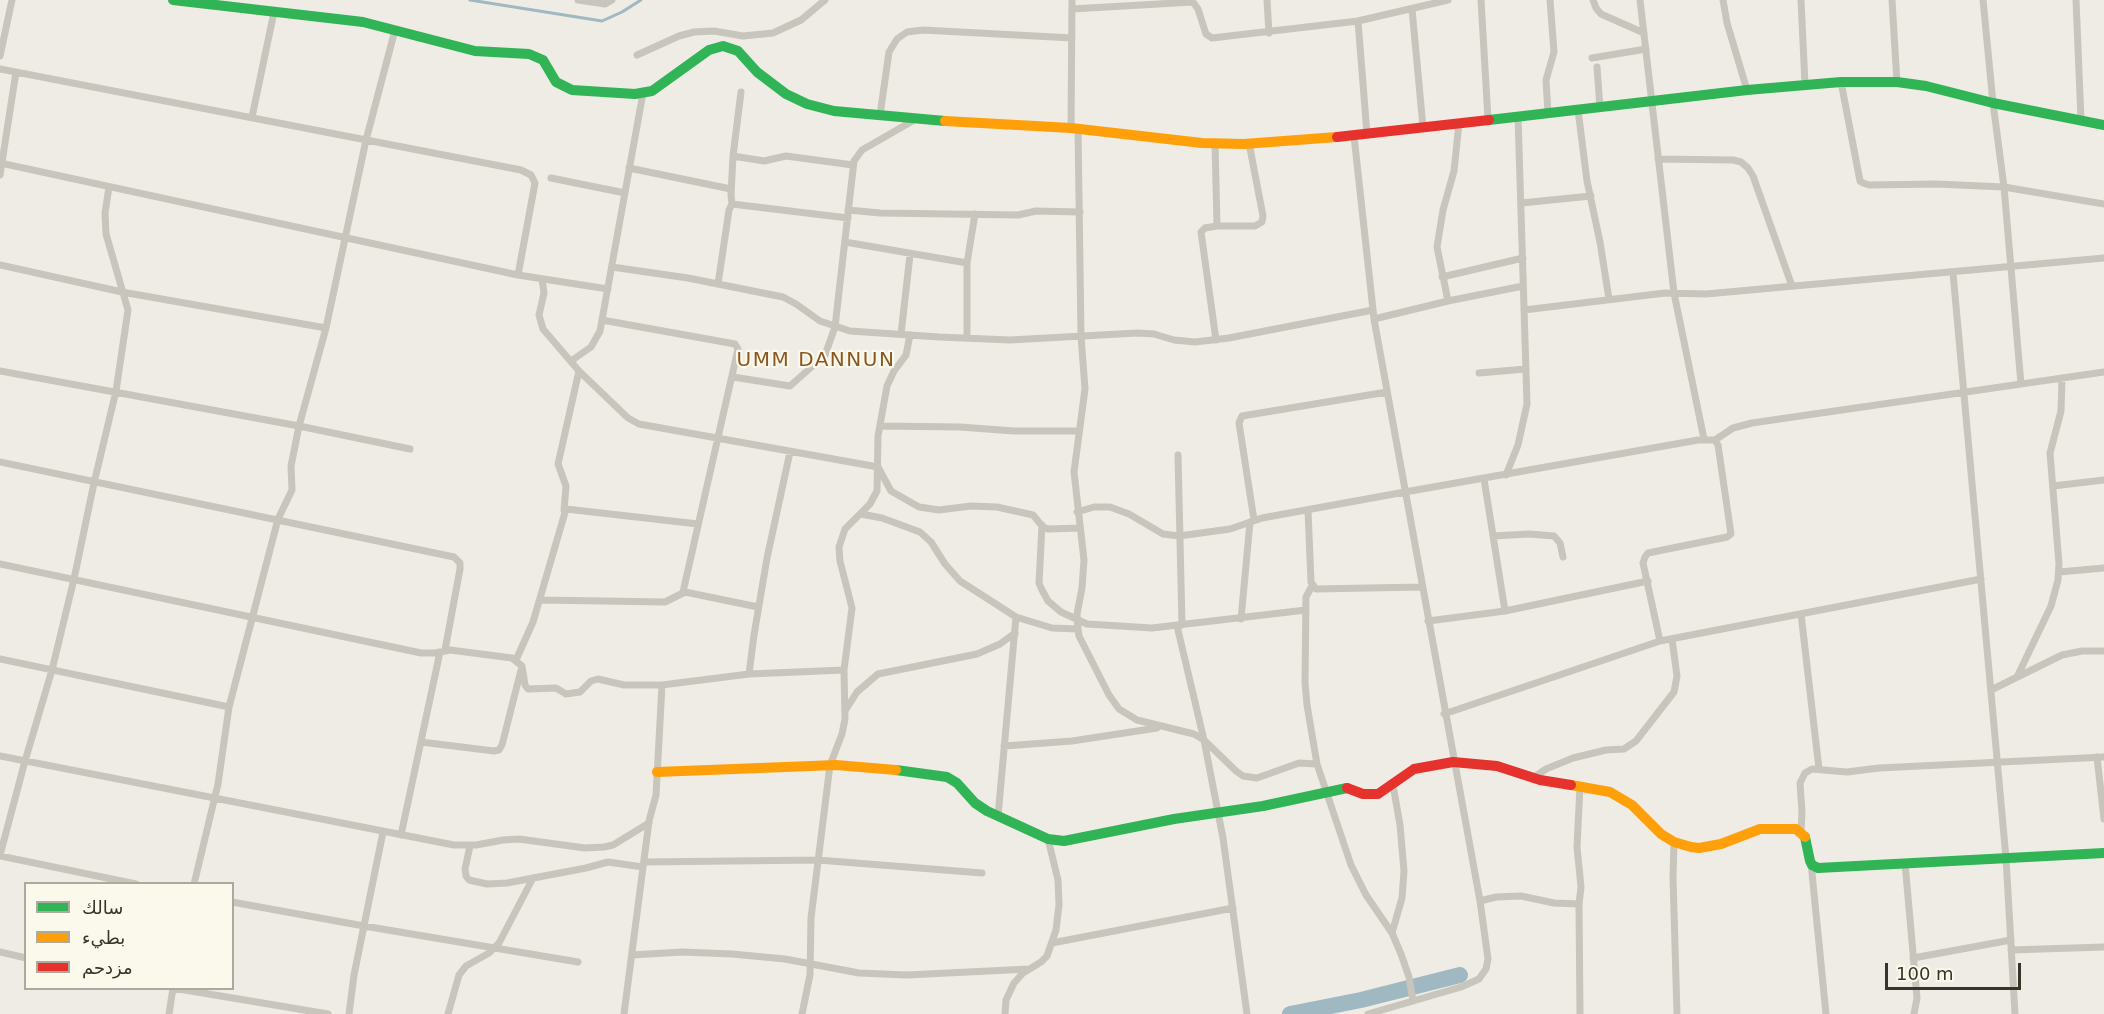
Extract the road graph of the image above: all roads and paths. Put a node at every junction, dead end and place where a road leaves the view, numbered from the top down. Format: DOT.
graph roads {
  1 [pos="12,0"];
  2 [pos="173,0"];
  3 [pos="578,0"];
  4 [pos="612,0"];
  5 [pos="825,0"];
  6 [pos="1072,0"];
  7 [pos="1267,0"];
  8 [pos="1448,0"];
  9 [pos="1481,0"];
  10 [pos="1550,0"];
  11 [pos="1593,0"];
  12 [pos="1640,0"];
  13 [pos="1723,0"];
  14 [pos="1801,0"];
  15 [pos="1892,0"];
  16 [pos="1983,0"];
  17 [pos="2076,0"];
  18 [pos="1438,1"];
  19 [pos="1072,9"];
  20 [pos="1412,9"];
  21 [pos="274,12"];
  22 [pos="1358,21"];
  23 [pos="395,30"];
  24 [pos="1269,33"];
  25 [pos="1644,33"];
  26 [pos="734,36"];
  27 [pos="1072,38"];
  28 [pos="731,47"];
  29 [pos="1646,49"];
  30 [pos="637,55"];
  31 [pos="0,56"];
  32 [pos="1592,58"];
  33 [pos="1597,68"];
  34 [pos="0,69"];
  35 [pos="16,72"];
  36 [pos="1841,81"];
  37 [pos="1898,82"];
  38 [pos="1805,84"];
  39 [pos="1747,90"];
  40 [pos="741,92"];
  41 [pos="643,93"];
  42 [pos="1652,101"];
  43 [pos="1993,102"];
  44 [pos="1600,108"];
  45 [pos="1578,110"];
  46 [pos="1548,113"];
  47 [pos="880,115"];
  48 [pos="1518,116"];
  49 [pos="252,117"];
  50 [pos="916,119"];
  51 [pos="1488,119"];
  52 [pos="2081,119"];
  53 [pos="1459,123"];
  54 [pos="2104,125"];
  55 [pos="1423,127"];
  56 [pos="1074,128"];
  57 [pos="1367,134"];
  58 [pos="1354,136"];
  59 [pos="366,140"];
  60 [pos="1215,143"];
  61 [pos="1249,143"];
  62 [pos="733,156"];
  63 [pos="1658,159"];
  64 [pos="1,163"];
  65 [pos="853,165"];
  66 [pos="629,168"];
  67 [pos="0,175"];
  68 [pos="550,178"];
  69 [pos="109,187"];
  70 [pos="2004,187"];
  71 [pos="731,189"];
  72 [pos="625,194"];
  73 [pos="1591,196"];
  74 [pos="1521,203"];
  75 [pos="732,204"];
  76 [pos="2104,204"];
  77 [pos="1080,212"];
  78 [pos="848,214"];
  79 [pos="975,214"];
  80 [pos="1217,226"];
  81 [pos="346,238"];
  82 [pos="845,242"];
  83 [pos="910,255"];
  84 [pos="1523,258"];
  85 [pos="2104,258"];
  86 [pos="967,263"];
  87 [pos="0,265"];
  88 [pos="2011,266"];
  89 [pos="612,267"];
  90 [pos="1953,273"];
  91 [pos="518,275"];
  92 [pos="1442,277"];
  93 [pos="542,279"];
  94 [pos="718,284"];
  95 [pos="1524,286"];
  96 [pos="1792,286"];
  97 [pos="608,289"];
  98 [pos="122,292"];
  99 [pos="1674,293"];
  100 [pos="1610,299"];
  101 [pos="1448,301"];
  102 [pos="1373,310"];
  103 [pos="1524,310"];
  104 [pos="1374,319"];
  105 [pos="602,320"];
  106 [pos="835,327"];
  107 [pos="326,328"];
  108 [pos="905,335"];
  109 [pos="1081,336"];
  110 [pos="967,338"];
  111 [pos="1216,340"];
  112 [pos="571,361"];
  113 [pos="1526,369"];
  114 [pos="0,370"];
  115 [pos="579,371"];
  116 [pos="2104,372"];
  117 [pos="1479,373"];
  118 [pos="733,377"];
  119 [pos="2062,378"];
  120 [pos="2021,384"];
  121 [pos="116,392"];
  122 [pos="1387,392"];
  123 [pos="1964,392"];
  124 [pos="299,426"];
  125 [pos="880,426"];
  126 [pos="1079,431"];
  127 [pos="717,439"];
  128 [pos="1704,439"];
  129 [pos="1715,440"];
  130 [pos="410,449"];
  131 [pos="790,452"];
  132 [pos="1178,455"];
  133 [pos="0,462"];
  134 [pos="878,467"];
  135 [pos="1506,475"];
  136 [pos="1484,479"];
  137 [pos="2104,480"];
  138 [pos="94,483"];
  139 [pos="2052,486"];
  140 [pos="1405,492"];
  141 [pos="564,510"];
  142 [pos="1308,510"];
  143 [pos="1077,512"];
  144 [pos="861,513"];
  145 [pos="278,519"];
  146 [pos="1252,521"];
  147 [pos="698,524"];
  148 [pos="1042,525"];
  149 [pos="1080,528"];
  150 [pos="1179,536"];
  151 [pos="1493,536"];
  152 [pos="1563,557"];
  153 [pos="0,564"];
  154 [pos="2104,568"];
  155 [pos="2059,572"];
  156 [pos="74,579"];
  157 [pos="1981,579"];
  158 [pos="1648,581"];
  159 [pos="1312,586"];
  160 [pos="1421,586"];
  161 [pos="683,592"];
  162 [pos="540,600"];
  163 [pos="758,606"];
  164 [pos="1306,610"];
  165 [pos="1505,611"];
  166 [pos="1801,614"];
  167 [pos="252,616"];
  168 [pos="1016,617"];
  169 [pos="1241,619"];
  170 [pos="1428,621"];
  171 [pos="1077,625"];
  172 [pos="1179,626"];
  173 [pos="1015,633"];
  174 [pos="1672,639"];
  175 [pos="1660,641"];
  176 [pos="442,651"];
  177 [pos="2104,651"];
  178 [pos="0,659"];
  179 [pos="516,660"];
  180 [pos="522,666"];
  181 [pos="52,670"];
  182 [pos="844,670"];
  183 [pos="749,674"];
  184 [pos="2017,677"];
  185 [pos="662,685"];
  186 [pos="1990,690"];
  187 [pos="228,707"];
  188 [pos="845,711"];
  189 [pos="1444,714"];
  190 [pos="1161,727"];
  191 [pos="1204,740"];
  192 [pos="421,742"];
  193 [pos="1004,746"];
  194 [pos="0,756"];
  195 [pos="2100,757"];
  196 [pos="25,761"];
  197 [pos="1997,761"];
  198 [pos="1453,762"];
  199 [pos="1317,764"];
  200 [pos="830,765"];
  201 [pos="1819,769"];
  202 [pos="657,772"];
  203 [pos="1533,778"];
  204 [pos="1393,785"];
  205 [pos="1580,786"];
  206 [pos="1328,793"];
  207 [pos="214,799"];
  208 [pos="1219,812"];
  209 [pos="998,816"];
  210 [pos="2104,819"];
  211 [pos="649,823"];
  212 [pos="383,832"];
  213 [pos="1801,832"];
  214 [pos="401,835"];
  215 [pos="1048,839"];
  216 [pos="1674,842"];
  217 [pos="470,846"];
  218 [pos="2104,853"];
  219 [pos="0,855"];
  220 [pos="2006,858"];
  221 [pos="818,860"];
  222 [pos="1811,863"];
  223 [pos="1905,863"];
  224 [pos="643,865"];
  225 [pos="982,873"];
  226 [pos="533,878"];
  227 [pos="127,882"];
  228 [pos="194,882"];
  229 [pos="1480,901"];
  230 [pos="234,902"];
  231 [pos="1579,904"];
  232 [pos="1233,908"];
  233 [pos="364,926"];
  234 [pos="1392,933"];
  235 [pos="2011,940"];
  236 [pos="1052,943"];
  237 [pos="495,947"];
  238 [pos="2104,947"];
  239 [pos="2011,951"];
  240 [pos="0,952"];
  241 [pos="632,955"];
  242 [pos="24,957"];
  243 [pos="1913,958"];
  244 [pos="578,962"];
  245 [pos="810,964"];
  246 [pos="1029,969"];
  247 [pos="173,990"];
  248 [pos="185,990"];
  249 [pos="1413,1001"];
  250 [pos="169,1014"];
  251 [pos="328,1014"];
  252 [pos="349,1014"];
  253 [pos="448,1014"];
  254 [pos="624,1014"];
  255 [pos="802,1014"];
  256 [pos="1005,1014"];
  257 [pos="1247,1014"];
  258 [pos="1368,1014"];
  259 [pos="1580,1014"];
  260 [pos="1677,1014"];
  261 [pos="1826,1014"];
  262 [pos="1914,1014"];
  263 [pos="2015,1014"];
  1 -- 31 [label="street"];
  2 -- 21 [label="street"];
  3 -- 4 [label="street"];
  5 -- 26 [label="street"];
  6 -- 19 [label="street"];
  7 -- 24 [label="street"];
  8 -- 18 [label="street"];
  9 -- 51 [label="street"];
  10 -- 46 [label="street"];
  11 -- 25 [label="street"];
  12 -- 25 [label="street"];
  13 -- 39 [label="street"];
  14 -- 38 [label="street"];
  15 -- 37 [label="street"];
  16 -- 43 [label="street"];
  17 -- 52 [label="street"];
  18 -- 20 [label="street"];
  19 -- 24 [label="street"];
  19 -- 27 [label="street"];
  20 -- 22 [label="street"];
  20 -- 55 [label="street"];
  21 -- 23 [label="street"];
  21 -- 49 [label="street"];
  22 -- 24 [label="street"];
  22 -- 57 [label="street"];
  23 -- 41 [label="street"];
  23 -- 59 [label="street"];
  25 -- 29 [label="street"];
  26 -- 28 [label="street"];
  26 -- 30 [label="street"];
  27 -- 47 [label="street"];
  27 -- 56 [label="street"];
  28 -- 41 [label="street"];
  28 -- 47 [label="street"];
  29 -- 32 [label="street"];
  29 -- 42 [label="street"];
  33 -- 44 [label="street"];
  34 -- 35 [label="street"];
  35 -- 49 [label="street"];
  35 -- 64 [label="street"];
  36 -- 37 [label="street"];
  36 -- 38 [label="street"];
  36 -- 70 [label="street"];
  37 -- 43 [label="street"];
  38 -- 39 [label="street"];
  39 -- 42 [label="street"];
  40 -- 62 [label="street"];
  41 -- 66 [label="street"];
  42 -- 44 [label="street"];
  42 -- 63 [label="street"];
  43 -- 52 [label="street"];
  43 -- 70 [label="street"];
  44 -- 45 [label="street"];
  45 -- 46 [label="street"];
  45 -- 73 [label="street"];
  46 -- 48 [label="street"];
  47 -- 50 [label="street"];
  48 -- 51 [label="street"];
  48 -- 74 [label="street"];
  49 -- 59 [label="street"];
  50 -- 56 [label="street"];
  50 -- 65 [label="street"];
  51 -- 53 [label="street"];
  52 -- 54 [label="street"];
  53 -- 55 [label="street"];
  53 -- 92 [label="street"];
  55 -- 57 [label="street"];
  56 -- 60 [label="street"];
  56 -- 77 [label="street"];
  57 -- 58 [label="street"];
  58 -- 61 [label="street"];
  58 -- 102 [label="street"];
  59 -- 81 [label="street"];
  59 -- 91 [label="street"];
  60 -- 61 [label="street"];
  60 -- 80 [label="street"];
  61 -- 80 [label="street"];
  62 -- 65 [label="street"];
  62 -- 71 [label="street"];
  63 -- 96 [label="street"];
  63 -- 99 [label="street"];
  64 -- 67 [label="street"];
  64 -- 69 [label="street"];
  65 -- 78 [label="street"];
  66 -- 71 [label="street"];
  66 -- 72 [label="street"];
  68 -- 72 [label="street"];
  69 -- 81 [label="street"];
  69 -- 98 [label="street"];
  70 -- 76 [label="street"];
  70 -- 88 [label="street"];
  71 -- 75 [label="street"];
  72 -- 89 [label="street"];
  73 -- 74 [label="street"];
  73 -- 100 [label="street"];
  74 -- 84 [label="street"];
  75 -- 78 [label="street"];
  75 -- 94 [label="street"];
  77 -- 79 [label="street"];
  77 -- 109 [label="street"];
  78 -- 79 [label="street"];
  78 -- 82 [label="street"];
  79 -- 86 [label="street"];
  80 -- 111 [label="street"];
  81 -- 91 [label="street"];
  81 -- 107 [label="street"];
  82 -- 83 [label="street"];
  82 -- 106 [label="street"];
  83 -- 86 [label="street"];
  83 -- 108 [label="street"];
  84 -- 92 [label="street"];
  84 -- 95 [label="street"];
  85 -- 88 [label="street"];
  86 -- 110 [label="street"];
  87 -- 98 [label="street"];
  88 -- 90 [label="street"];
  88 -- 120 [label="street"];
  89 -- 94 [label="street"];
  89 -- 97 [label="street"];
  90 -- 96 [label="street"];
  90 -- 123 [label="street"];
  91 -- 93 [label="street"];
  92 -- 101 [label="street"];
  93 -- 97 [label="street"];
  93 -- 112 [label="street"];
  94 -- 106 [label="street"];
  95 -- 101 [label="street"];
  95 -- 103 [label="street"];
  96 -- 99 [label="street"];
  97 -- 105 [label="street"];
  98 -- 107 [label="street"];
  98 -- 121 [label="street"];
  99 -- 100 [label="street"];
  99 -- 128 [label="street"];
  100 -- 103 [label="street"];
  101 -- 104 [label="street"];
  102 -- 104 [label="street"];
  102 -- 111 [label="street"];
  103 -- 113 [label="street"];
  104 -- 122 [label="street"];
  105 -- 112 [label="street"];
  105 -- 118 [label="street"];
  106 -- 108 [label="street"];
  106 -- 118 [label="street"];
  107 -- 124 [label="street"];
  108 -- 110 [label="street"];
  108 -- 125 [label="street"];
  109 -- 110 [label="street"];
  109 -- 111 [label="street"];
  109 -- 126 [label="street"];
  112 -- 115 [label="street"];
  113 -- 117 [label="street"];
  113 -- 135 [label="street"];
  114 -- 121 [label="street"];
  115 -- 127 [label="street"];
  115 -- 141 [label="street"];
  116 -- 119 [label="street"];
  118 -- 127 [label="street"];
  119 -- 120 [label="street"];
  119 -- 139 [label="street"];
  120 -- 123 [label="street"];
  121 -- 124 [label="street"];
  121 -- 138 [label="street"];
  122 -- 140 [label="street"];
  122 -- 146 [label="street"];
  123 -- 129 [label="street"];
  123 -- 157 [label="street"];
  124 -- 130 [label="street"];
  124 -- 145 [label="street"];
  125 -- 126 [label="street"];
  125 -- 134 [label="street"];
  126 -- 143 [label="street"];
  127 -- 131 [label="street"];
  127 -- 147 [label="street"];
  128 -- 129 [label="street"];
  128 -- 135 [label="street"];
  129 -- 158 [label="street"];
  131 -- 134 [label="street"];
  131 -- 163 [label="street"];
  132 -- 150 [label="street"];
  133 -- 138 [label="street"];
  134 -- 144 [label="street"];
  134 -- 148 [label="street"];
  135 -- 136 [label="street"];
  136 -- 140 [label="street"];
  136 -- 151 [label="street"];
  137 -- 139 [label="street"];
  138 -- 145 [label="street"];
  138 -- 156 [label="street"];
  139 -- 155 [label="street"];
  140 -- 142 [label="street"];
  140 -- 160 [label="street"];
  141 -- 147 [label="street"];
  141 -- 162 [label="street"];
  142 -- 146 [label="street"];
  142 -- 159 [label="street"];
  143 -- 149 [label="street"];
  143 -- 150 [label="street"];
  144 -- 168 [label="street"];
  144 -- 182 [label="street"];
  145 -- 167 [label="street"];
  145 -- 176 [label="street"];
  146 -- 150 [label="street"];
  146 -- 169 [label="street"];
  147 -- 161 [label="street"];
  148 -- 149 [label="street"];
  148 -- 171 [label="street"];
  149 -- 171 [label="street"];
  150 -- 172 [label="street"];
  151 -- 152 [label="street"];
  151 -- 165 [label="street"];
  153 -- 156 [label="street"];
  154 -- 155 [label="street"];
  155 -- 184 [label="street"];
  156 -- 167 [label="street"];
  156 -- 181 [label="street"];
  157 -- 166 [label="street"];
  157 -- 186 [label="street"];
  158 -- 165 [label="street"];
  158 -- 175 [label="street"];
  159 -- 160 [label="street"];
  159 -- 164 [label="street"];
  160 -- 170 [label="street"];
  161 -- 162 [label="street"];
  161 -- 163 [label="street"];
  162 -- 179 [label="street"];
  163 -- 183 [label="street"];
  164 -- 169 [label="street"];
  164 -- 199 [label="street"];
  165 -- 170 [label="street"];
  166 -- 174 [label="street"];
  166 -- 201 [label="street"];
  167 -- 176 [label="street"];
  167 -- 187 [label="street"];
  168 -- 171 [label="street"];
  168 -- 173 [label="street"];
  169 -- 172 [label="street"];
  170 -- 189 [label="street"];
  171 -- 172 [label="street"];
  171 -- 190 [label="street"];
  172 -- 191 [label="street"];
  173 -- 188 [label="street"];
  173 -- 193 [label="street"];
  174 -- 175 [label="street"];
  174 -- 203 [label="street"];
  175 -- 189 [label="street"];
  176 -- 179 [label="street"];
  176 -- 192 [label="street"];
  177 -- 184 [label="street"];
  178 -- 181 [label="street"];
  179 -- 180 [label="street"];
  180 -- 185 [label="street"];
  180 -- 192 [label="street"];
  181 -- 187 [label="street"];
  181 -- 196 [label="street"];
  182 -- 183 [label="street"];
  182 -- 188 [label="street"];
  183 -- 185 [label="street"];
  184 -- 186 [label="street"];
  185 -- 202 [label="street"];
  186 -- 197 [label="street"];
  187 -- 207 [label="street"];
  188 -- 200 [label="street"];
  189 -- 198 [label="street"];
  190 -- 191 [label="street"];
  190 -- 193 [label="street"];
  191 -- 199 [label="street"];
  191 -- 208 [label="street"];
  192 -- 214 [label="street"];
  193 -- 209 [label="street"];
  194 -- 196 [label="street"];
  195 -- 197 [label="street"];
  195 -- 210 [label="street"];
  196 -- 207 [label="street"];
  196 -- 219 [label="street"];
  197 -- 201 [label="street"];
  197 -- 220 [label="street"];
  198 -- 203 [label="street"];
  198 -- 204 [label="street"];
  198 -- 229 [label="street"];
  199 -- 206 [label="street"];
  200 -- 202 [label="street"];
  200 -- 209 [label="street"];
  200 -- 221 [label="street"];
  201 -- 213 [label="street"];
  202 -- 211 [label="street"];
  203 -- 205 [label="street"];
  204 -- 206 [label="street"];
  204 -- 234 [label="street"];
  205 -- 216 [label="street"];
  205 -- 231 [label="street"];
  206 -- 208 [label="street"];
  206 -- 234 [label="street"];
  207 -- 212 [label="street"];
  207 -- 228 [label="street"];
  208 -- 215 [label="street"];
  208 -- 232 [label="street"];
  209 -- 215 [label="street"];
  211 -- 217 [label="street"];
  211 -- 224 [label="street"];
  212 -- 214 [label="street"];
  212 -- 233 [label="street"];
  213 -- 216 [label="street"];
  213 -- 222 [label="street"];
  214 -- 217 [label="street"];
  215 -- 236 [label="street"];
  216 -- 260 [label="street"];
  217 -- 226 [label="street"];
  218 -- 220 [label="street"];
  219 -- 227 [label="street"];
  220 -- 223 [label="street"];
  220 -- 235 [label="street"];
  221 -- 224 [label="street"];
  221 -- 225 [label="street"];
  221 -- 245 [label="street"];
  222 -- 223 [label="street"];
  222 -- 261 [label="street"];
  223 -- 243 [label="street"];
  224 -- 226 [label="street"];
  224 -- 241 [label="street"];
  226 -- 237 [label="street"];
  229 -- 231 [label="street"];
  229 -- 249 [label="street"];
  230 -- 233 [label="street"];
  231 -- 259 [label="street"];
  232 -- 236 [label="street"];
  232 -- 257 [label="street"];
  233 -- 237 [label="street"];
  233 -- 252 [label="street"];
  234 -- 249 [label="street"];
  235 -- 239 [label="street"];
  235 -- 243 [label="street"];
  236 -- 246 [label="street"];
  237 -- 244 [label="street"];
  237 -- 253 [label="street"];
  238 -- 239 [label="street"];
  239 -- 263 [label="street"];
  240 -- 242 [label="street"];
  241 -- 245 [label="street"];
  241 -- 254 [label="street"];
  243 -- 262 [label="street"];
  245 -- 246 [label="street"];
  245 -- 255 [label="street"];
  246 -- 256 [label="street"];
  247 -- 250 [label="street"];
  248 -- 251 [label="street"];
  249 -- 258 [label="street"];
}
